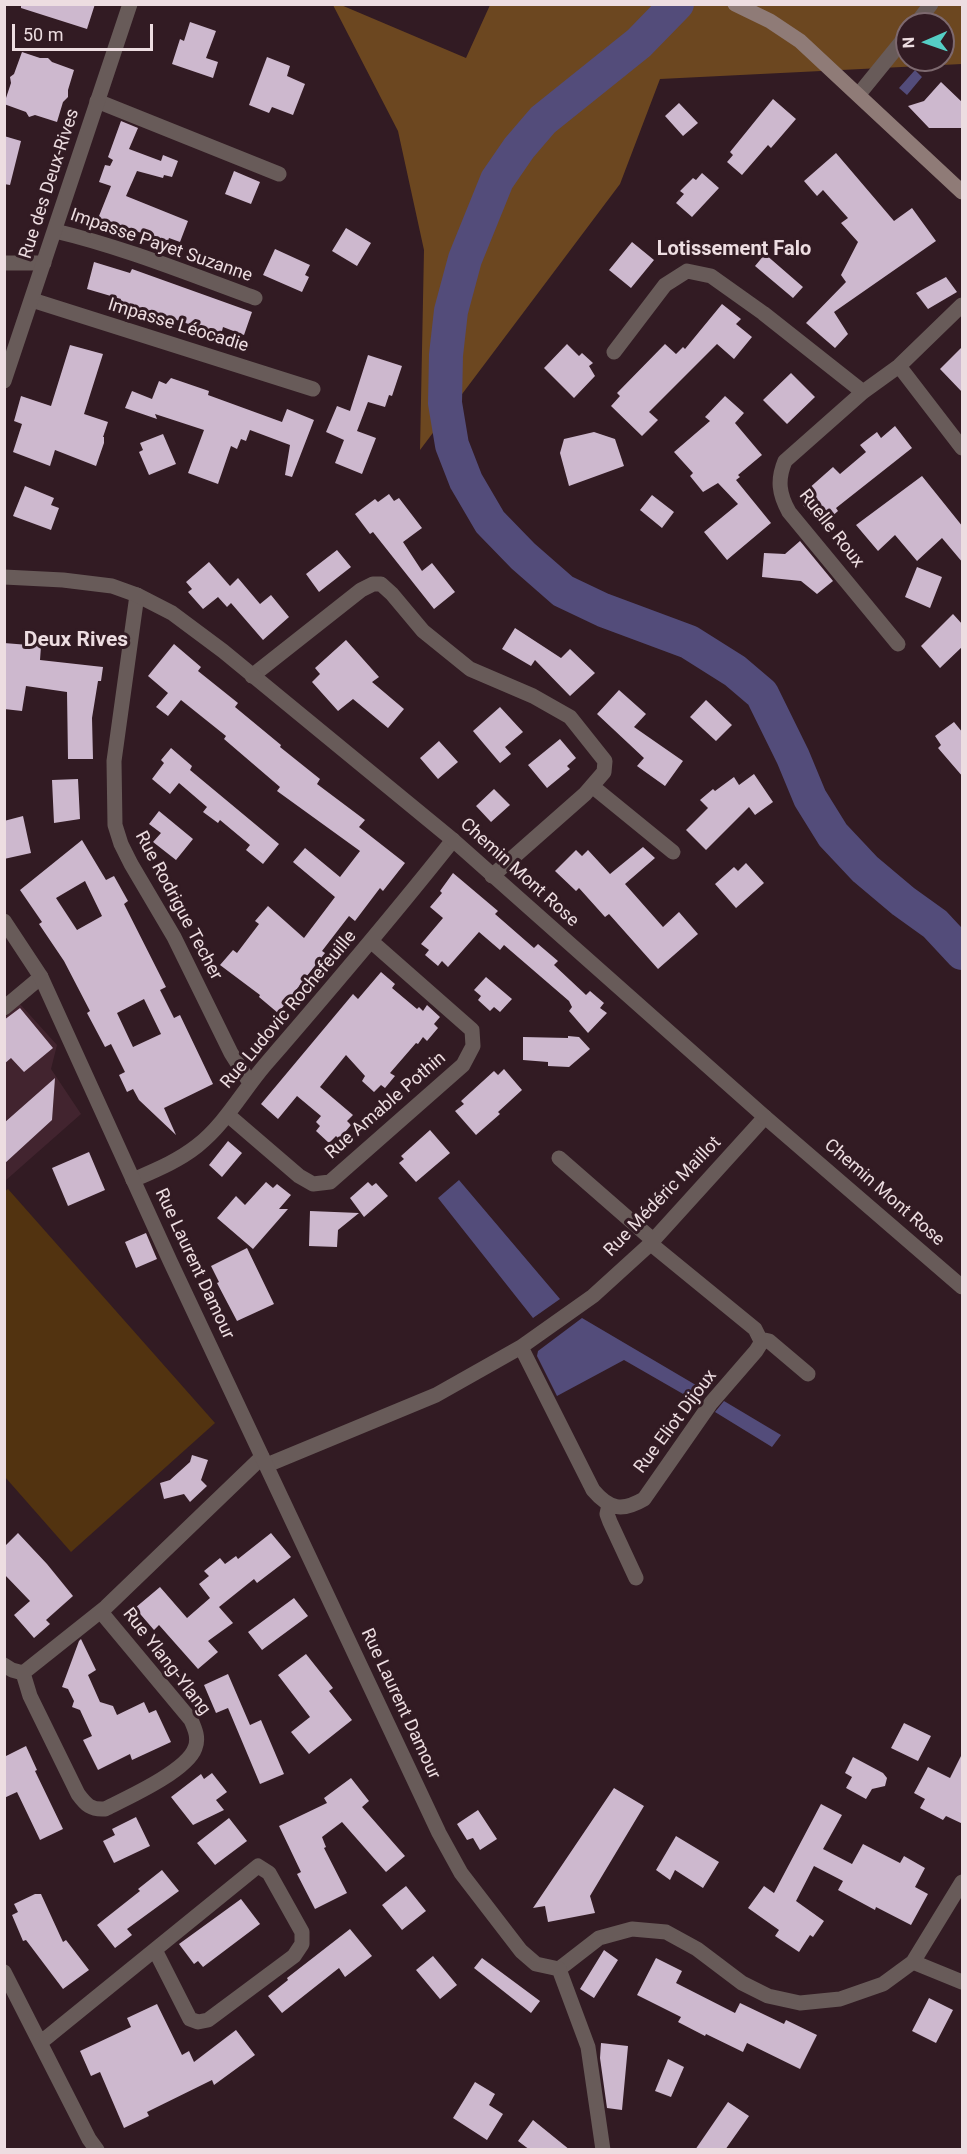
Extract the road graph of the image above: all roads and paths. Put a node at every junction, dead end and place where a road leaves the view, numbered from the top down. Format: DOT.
graph roads {
  1 [pos="130,4"];
  2 [pos="739,6"];
  3 [pos="895,50"];
  4 [pos="859,94"];
  5 [pos="97,101"];
  6 [pos="279,174"];
  7 [pos="963,192"];
  8 [pos="55,231"];
  9 [pos="4,263"];
  10 [pos="44,263"];
  11 [pos="255,298"];
  12 [pos="32,300"];
  13 [pos="963,305"];
  14 [pos="614,352"];
  15 [pos="899,366"];
  16 [pos="4,381"];
  17 [pos="313,389"];
  18 [pos="863,392"];
  19 [pos="963,448"];
  20 [pos="4,577"];
  21 [pos="137,595"];
  22 [pos="898,644"];
  23 [pos="252,676"];
  24 [pos="592,786"];
  25 [pos="453,840"];
  26 [pos="673,852"];
  27 [pos="492,876"];
  28 [pos="4,921"];
  29 [pos="372,942"];
  30 [pos="41,977"];
  31 [pos="4,1008"];
  32 [pos="250,1083"];
  33 [pos="228,1115"];
  34 [pos="765,1117"];
  35 [pos="559,1158"];
  36 [pos="133,1180"];
  37 [pos="652,1242"];
  38 [pos="963,1287"];
  39 [pos="760,1339"];
  40 [pos="521,1347"];
  41 [pos="808,1374"];
  42 [pos="265,1461"];
  43 [pos="609,1505"];
  44 [pos="636,1578"];
  45 [pos="101,1612"];
  46 [pos="4,1665"];
  47 [pos="23,1674"];
  48 [pos="963,1882"];
  49 [pos="156,1950"];
  50 [pos="913,1962"];
  51 [pos="559,1969"];
  52 [pos="4,1972"];
  53 [pos="963,1982"];
  54 [pos="40,2043"];
  55 [pos="97,2150"];
  56 [pos="603,2150"];
  1 -- 5 [label="street, Rue des Deux-Rives"];
  2 -- 4 [label="main road"];
  3 -- 4 [label="street"];
  4 -- 7 [label="main road"];
  5 -- 6 [label="street, Rue des Deux-Rives"];
  5 -- 8 [label="street, Rue des Deux-Rives"];
  8 -- 10 [label="street, Rue des Deux-Rives"];
  8 -- 11 [label="street, Impasse Payet Suzanne"];
  9 -- 10 [label="street"];
  10 -- 12 [label="street, Rue des Deux-Rives"];
  12 -- 16 [label="street, Rue des Deux-Rives"];
  12 -- 17 [label="street, Impasse Léocadie"];
  13 -- 15 [label="street, Ruelle Roux"];
  14 -- 18 [label="street"];
  15 -- 18 [label="street, Ruelle Roux"];
  15 -- 19 [label="street"];
  18 -- 22 [label="street, Ruelle Roux"];
  20 -- 21 [label="street, Chemin Mont Rose"];
  21 -- 23 [label="street, Chemin Mont Rose"];
  21 -- 32 [label="street, Rue Rodrigue Techer"];
  23 -- 24 [label="street"];
  23 -- 25 [label="street, Chemin Mont Rose"];
  24 -- 26 [label="street"];
  24 -- 27 [label="street"];
  25 -- 27 [label="street, Chemin Mont Rose"];
  25 -- 29 [label="street, Rue Ludovic Rochefeuille"];
  27 -- 34 [label="street, Chemin Mont Rose"];
  28 -- 30 [label="street"];
  29 -- 32 [label="street, Rue Ludovic Rochefeuille"];
  29 -- 33 [label="street, Rue Amable Pothin"];
  30 -- 31 [label="street"];
  30 -- 36 [label="street, Rue Laurent Damour"];
  32 -- 33 [label="street, Rue Ludovic Rochefeuille"];
  33 -- 36 [label="street, Rue Ludovic Rochefeuille"];
  34 -- 37 [label="street, Rue Médéric Maillot"];
  34 -- 38 [label="street, Chemin Mont Rose"];
  35 -- 37 [label="street"];
  36 -- 42 [label="street, Rue Laurent Damour"];
  37 -- 39 [label="street"];
  37 -- 40 [label="street, Rue Médéric Maillot"];
  39 -- 41 [label="street"];
  39 -- 43 [label="street, Rue Eliot Dijoux"];
  40 -- 42 [label="street, Rue Médéric Maillot"];
  40 -- 43 [label="street"];
  42 -- 45 [label="street, Rue Ylang-Ylang"];
  42 -- 51 [label="street, Rue Laurent Damour"];
  43 -- 44 [label="street"];
  45 -- 47 [label="street, Rue Ylang-Ylang"];
  45 -- 47 [label="street, Rue Ylang-Ylang"];
  46 -- 47 [label="street"];
  48 -- 50 [label="street"];
  49 -- 49 [label="street"];
  49 -- 54 [label="street"];
  50 -- 51 [label="street"];
  50 -- 53 [label="street"];
  51 -- 56 [label="street"];
  52 -- 54 [label="street"];
  54 -- 55 [label="street"];
}
